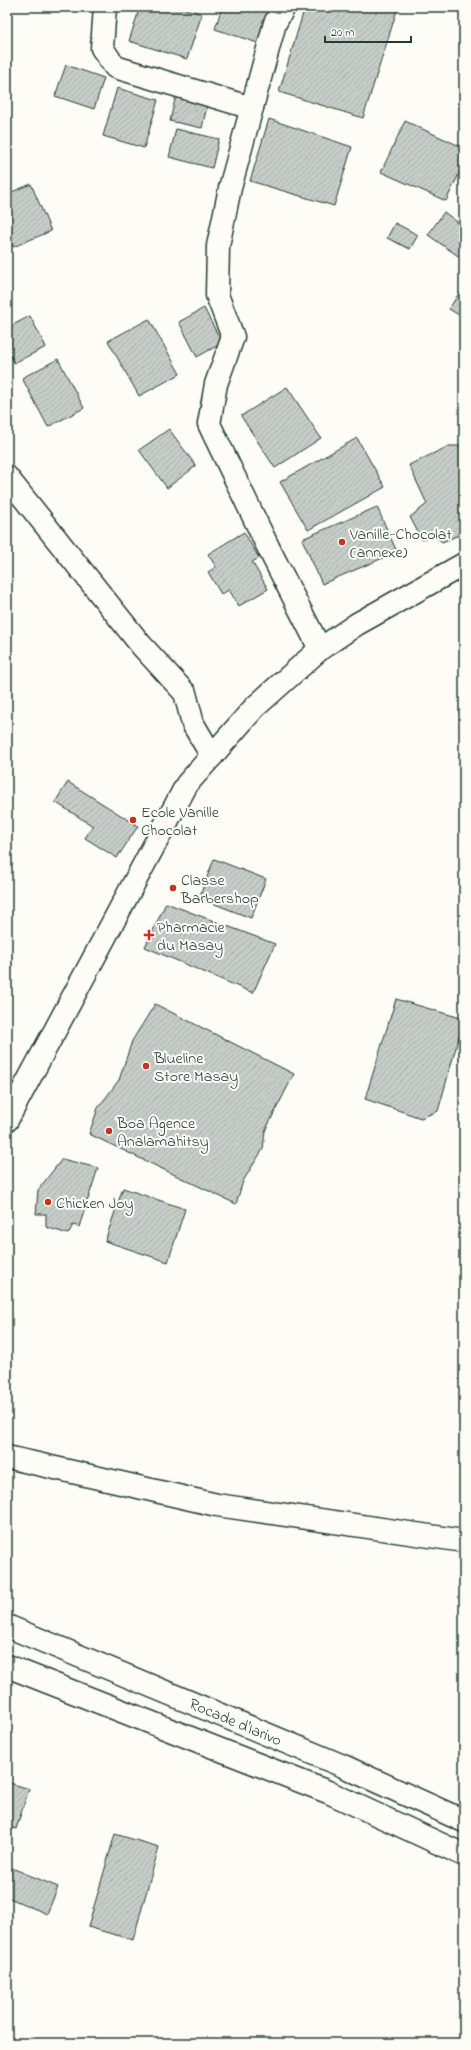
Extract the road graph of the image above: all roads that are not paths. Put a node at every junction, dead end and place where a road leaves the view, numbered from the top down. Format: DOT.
graph roads {
  1 [pos="105,7"];
  2 [pos="284,7"];
  3 [pos="252,108"];
  4 [pos="7,477"];
  5 [pos="464,564"];
  6 [pos="320,649"];
  7 [pos="212,756"];
  8 [pos="7,1120"];
  9 [pos="7,1457"];
  10 [pos="464,1541"];
  11 [pos="7,1626"];
  12 [pos="7,1666"];
  13 [pos="464,1821"];
  14 [pos="464,1855"];
  1 -- 3 [label="main road"];
  2 -- 3 [label="main road"];
  3 -- 6 [label="main road"];
  4 -- 7 [label="main road"];
  5 -- 6 [label="main road"];
  6 -- 7 [label="main road"];
  7 -- 8 [label="main road"];
  9 -- 10 [label="main road"];
  11 -- 13 [label="main road, Rocade d'Iarivo"];
  12 -- 14 [label="main road, Rocade d'Iarivo"];
}
